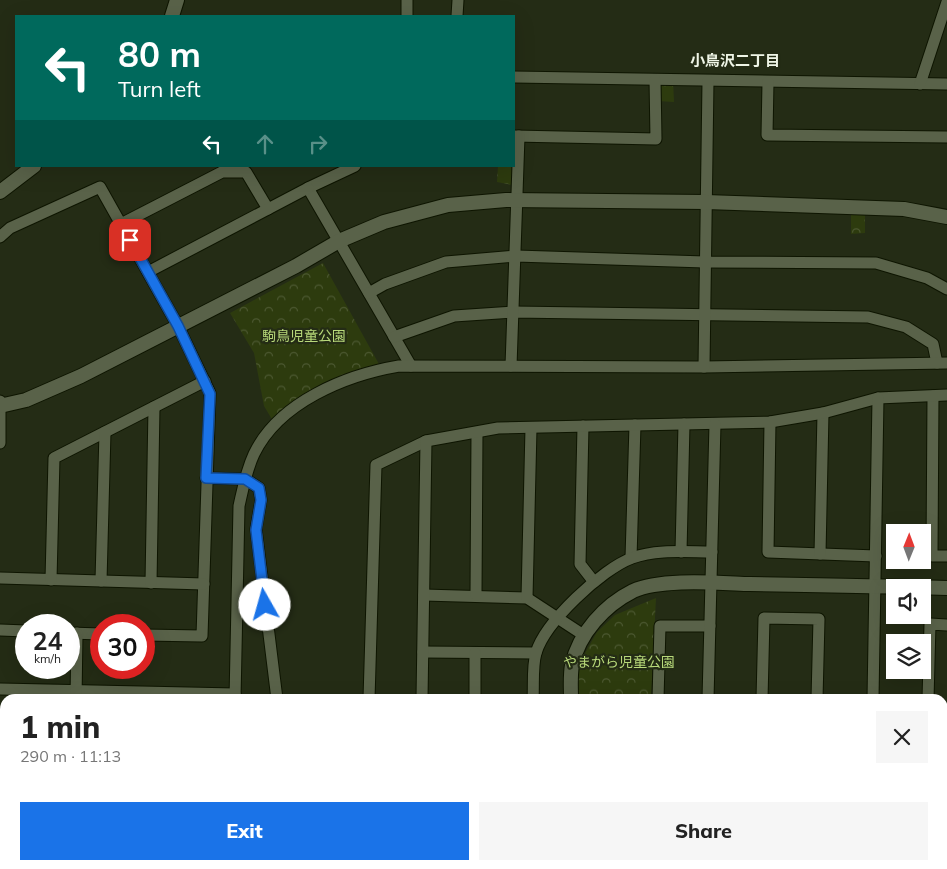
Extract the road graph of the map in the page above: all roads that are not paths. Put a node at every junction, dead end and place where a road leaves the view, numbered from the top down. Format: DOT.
graph roads {
  1 [pos="177,0"];
  2 [pos="407,0"];
  3 [pos="458,0"];
  4 [pos="947,2"];
  5 [pos="172,15"];
  6 [pos="407,15"];
  7 [pos="457,15"];
  8 [pos="515,77"];
  9 [pos="654,80"];
  10 [pos="708,81"];
  11 [pos="768,82"];
  12 [pos="920,84"];
  13 [pos="947,84"];
  14 [pos="516,136"];
  15 [pos="947,137"];
  16 [pos="33,167"];
  17 [pos="352,167"];
  18 [pos="308,188"];
  19 [pos="0,192"];
  20 [pos="516,200"];
  21 [pos="706,202"];
  22 [pos="268,209"];
  23 [pos="947,217"];
  24 [pos="121,224"];
  25 [pos="0,238"];
  26 [pos="339,241"];
  27 [pos="516,256"];
  28 [pos="705,262"];
  29 [pos="148,272"];
  30 [pos="947,289"];
  31 [pos="369,293"];
  32 [pos="513,312"];
  33 [pos="704,315"];
  34 [pos="178,326"];
  35 [pos="394,337"];
  36 [pos="942,363"];
  37 [pos="411,366"];
  38 [pos="511,366"];
  39 [pos="704,367"];
  40 [pos="204,381"];
  41 [pos="947,395"];
  42 [pos="933,396"];
  43 [pos="878,398"];
  44 [pos="0,404"];
  45 [pos="154,407"];
  46 [pos="823,413"];
  47 [pos="770,422"];
  48 [pos="684,424"];
  49 [pos="715,424"];
  50 [pos="635,425"];
  51 [pos="583,426"];
  52 [pos="531,428"];
  53 [pos="104,432"];
  54 [pos="477,432"];
  55 [pos="426,441"];
  56 [pos="0,443"];
  57 [pos="206,478"];
  58 [pos="245,479"];
  59 [pos="681,552"];
  60 [pos="712,552"];
  61 [pos="820,554"];
  62 [pos="876,556"];
  63 [pos="947,556"];
  64 [pos="631,558"];
  65 [pos="0,578"];
  66 [pos="51,580"];
  67 [pos="101,581"];
  68 [pos="594,582"];
  69 [pos="151,583"];
  70 [pos="711,583"];
  71 [pos="204,584"];
  72 [pos="876,586"];
  73 [pos="947,588"];
  74 [pos="424,595"];
  75 [pos="476,595"];
  76 [pos="528,598"];
  77 [pos="556,618"];
  78 [pos="947,625"];
  79 [pos="710,626"];
  80 [pos="0,630"];
  81 [pos="15,631"];
  82 [pos="155,635"];
  83 [pos="584,636"];
  84 [pos="423,652"];
  85 [pos="475,652"];
  86 [pos="536,653"];
  87 [pos="75,679"];
  88 [pos="0,689"];
  89 [pos="24,694"];
  90 [pos="76,694"];
  91 [pos="235,694"];
  92 [pos="276,694"];
  93 [pos="369,694"];
  94 [pos="422,694"];
  95 [pos="475,694"];
  96 [pos="533,694"];
  97 [pos="571,694"];
  98 [pos="658,694"];
  99 [pos="708,694"];
  100 [pos="762,694"];
  101 [pos="817,694"];
  102 [pos="873,694"];
  103 [pos="928,694"];
  1 -- 5 [label="street"];
  2 -- 6 [label="street"];
  3 -- 7 [label="street"];
  4 -- 12 [label="street"];
  8 -- 9 [label="street"];
  9 -- 10 [label="street"];
  9 -- 14 [label="street"];
  10 -- 11 [label="street"];
  10 -- 21 [label="street"];
  11 -- 12 [label="street"];
  11 -- 15 [label="street"];
  12 -- 13 [label="street"];
  14 -- 20 [label="street"];
  16 -- 19 [label="street"];
  17 -- 18 [label="street"];
  18 -- 22 [label="street"];
  18 -- 26 [label="street"];
  20 -- 21 [label="street"];
  20 -- 26 [label="street"];
  20 -- 27 [label="street"];
  21 -- 23 [label="street"];
  21 -- 28 [label="street"];
  22 -- 24 [label="street"];
  22 -- 29 [label="street"];
  24 -- 25 [label="street"];
  24 -- 29 [label="street"];
  26 -- 31 [label="street"];
  26 -- 34 [label="street"];
  27 -- 28 [label="street"];
  27 -- 31 [label="street"];
  27 -- 32 [label="street"];
  28 -- 30 [label="street"];
  28 -- 33 [label="street"];
  29 -- 34 [label="street"];
  31 -- 35 [label="street"];
  32 -- 33 [label="street"];
  32 -- 35 [label="street"];
  32 -- 38 [label="street"];
  33 -- 36 [label="street"];
  33 -- 39 [label="street"];
  34 -- 40 [label="street"];
  34 -- 44 [label="street"];
  35 -- 37 [label="street"];
  36 -- 39 [label="street"];
  37 -- 38 [label="street"];
  37 -- 58 [label="street"];
  38 -- 39 [label="street"];
  40 -- 45 [label="street"];
  40 -- 57 [label="street"];
  41 -- 42 [label="street"];
  42 -- 43 [label="street"];
  42 -- 63 [label="street"];
  43 -- 46 [label="street"];
  43 -- 62 [label="street"];
  44 -- 56 [label="street"];
  45 -- 53 [label="street"];
  45 -- 69 [label="street"];
  46 -- 47 [label="street"];
  46 -- 61 [label="street"];
  47 -- 49 [label="street"];
  47 -- 61 [label="street"];
  48 -- 49 [label="street"];
  48 -- 50 [label="street"];
  48 -- 59 [label="street"];
  49 -- 60 [label="street"];
  50 -- 51 [label="street"];
  50 -- 64 [label="street"];
  51 -- 52 [label="street"];
  51 -- 68 [label="street"];
  52 -- 54 [label="street"];
  52 -- 76 [label="street"];
  53 -- 66 [label="street"];
  53 -- 67 [label="street"];
  54 -- 55 [label="street"];
  54 -- 75 [label="street"];
  55 -- 74 [label="street"];
  55 -- 93 [label="street"];
  57 -- 58 [label="street"];
  57 -- 71 [label="street"];
  58 -- 91 [label="street"];
  58 -- 92 [label="street"];
  59 -- 60 [label="street"];
  59 -- 64 [label="street"];
  60 -- 70 [label="street"];
  61 -- 62 [label="street"];
  62 -- 72 [label="street"];
  64 -- 68 [label="street"];
  65 -- 66 [label="street"];
  66 -- 67 [label="street"];
  67 -- 69 [label="street"];
  68 -- 77 [label="street"];
  69 -- 71 [label="street"];
  70 -- 72 [label="street"];
  70 -- 79 [label="street"];
  70 -- 83 [label="street"];
  71 -- 82 [label="street"];
  72 -- 73 [label="street"];
  72 -- 102 [label="street"];
  74 -- 75 [label="street"];
  74 -- 84 [label="street"];
  75 -- 76 [label="street"];
  76 -- 77 [label="street"];
  77 -- 83 [label="street"];
  77 -- 86 [label="street"];
  78 -- 103 [label="street"];
  79 -- 98 [label="street"];
  79 -- 99 [label="street"];
  80 -- 81 [label="street"];
  83 -- 97 [label="street"];
  84 -- 85 [label="street"];
  84 -- 94 [label="street"];
  85 -- 86 [label="street"];
  85 -- 95 [label="street"];
  86 -- 96 [label="street"];
  87 -- 90 [label="street"];
  88 -- 89 [label="street"];
  100 -- 101 [label="street"];
}
